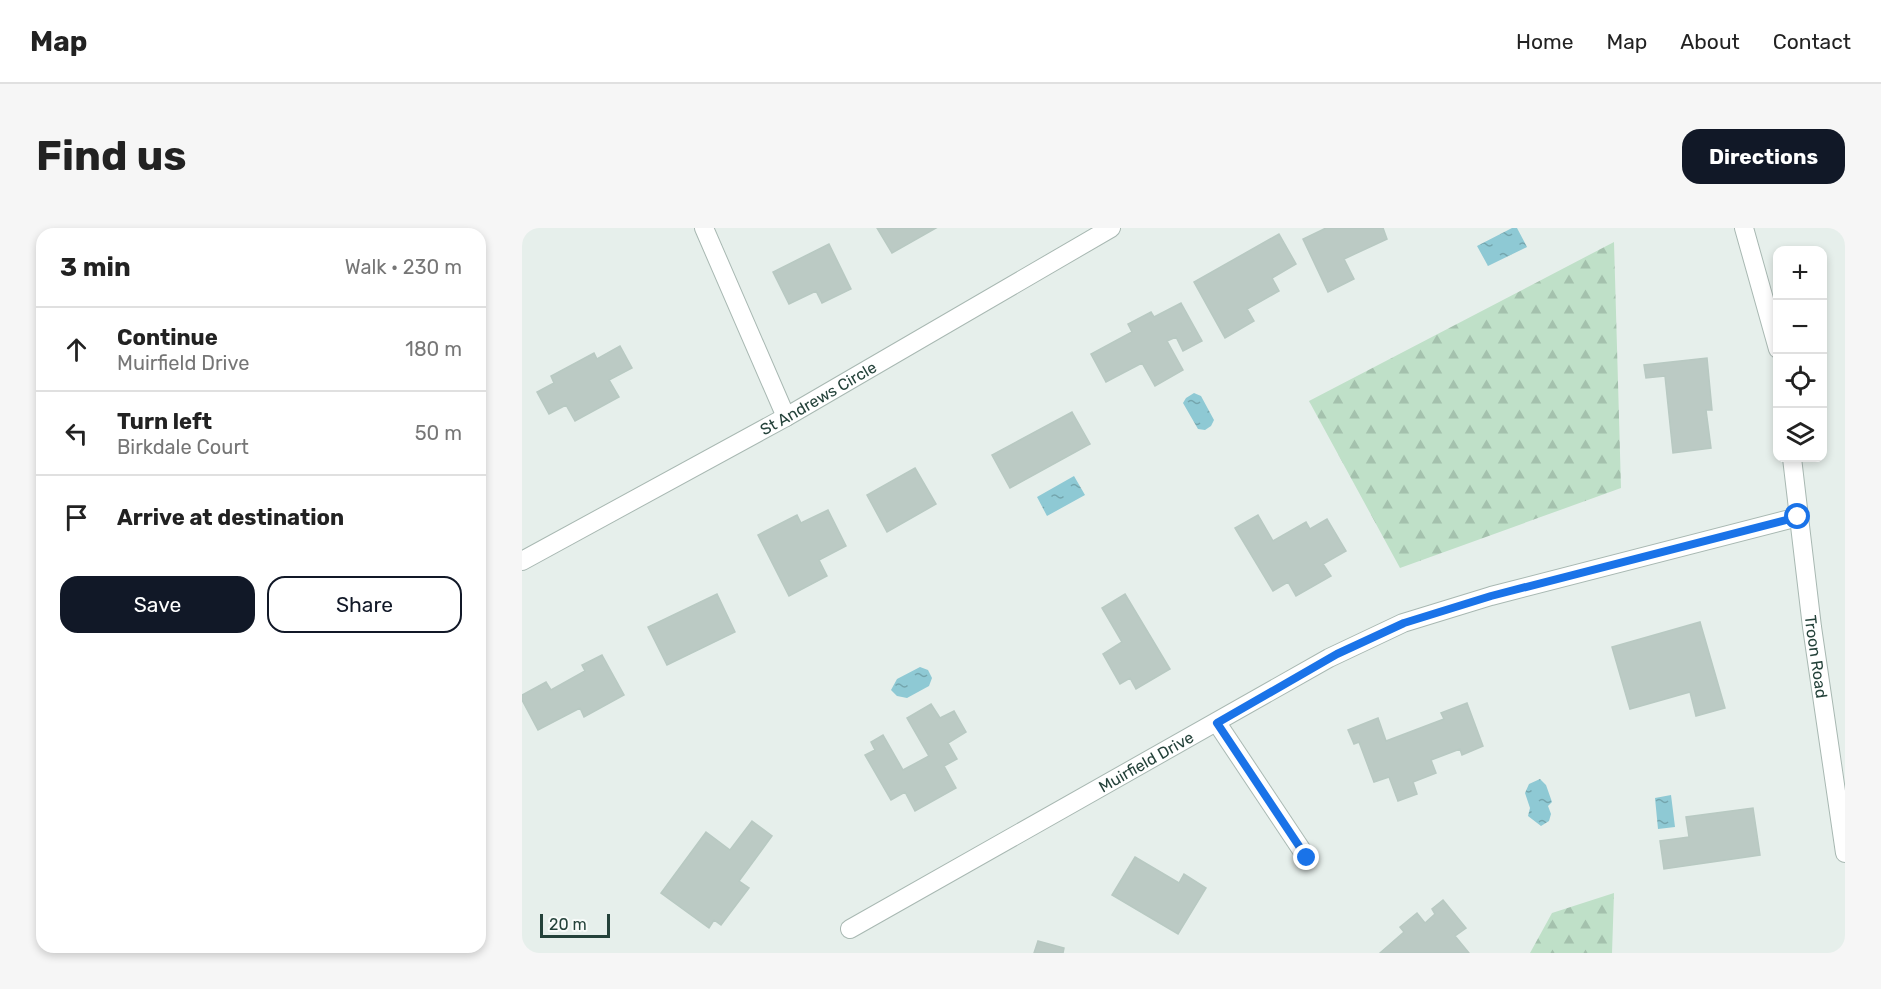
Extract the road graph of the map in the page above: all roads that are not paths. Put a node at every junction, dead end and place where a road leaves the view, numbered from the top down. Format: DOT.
graph roads {
  1 [pos="704,228"];
  2 [pos="1110,228"];
  3 [pos="1744,228"];
  4 [pos="1773,331"];
  5 [pos="786,417"];
  6 [pos="1792,462"];
  7 [pos="1798,517"];
  8 [pos="522,561"];
  9 [pos="1217,723"];
  10 [pos="1845,853"];
  11 [pos="1307,858"];
  12 [pos="850,929"];
  1 -- 5 [label="street"];
  2 -- 5 [label="street, St Andrews Circle"];
  3 -- 4 [label="street"];
  5 -- 8 [label="street, St Andrews Circle"];
  6 -- 7 [label="street, Troon Road"];
  7 -- 9 [label="street, Muirfield Drive"];
  7 -- 10 [label="street, Troon Road"];
  9 -- 11 [label="street"];
  9 -- 12 [label="street, Muirfield Drive"];
}
